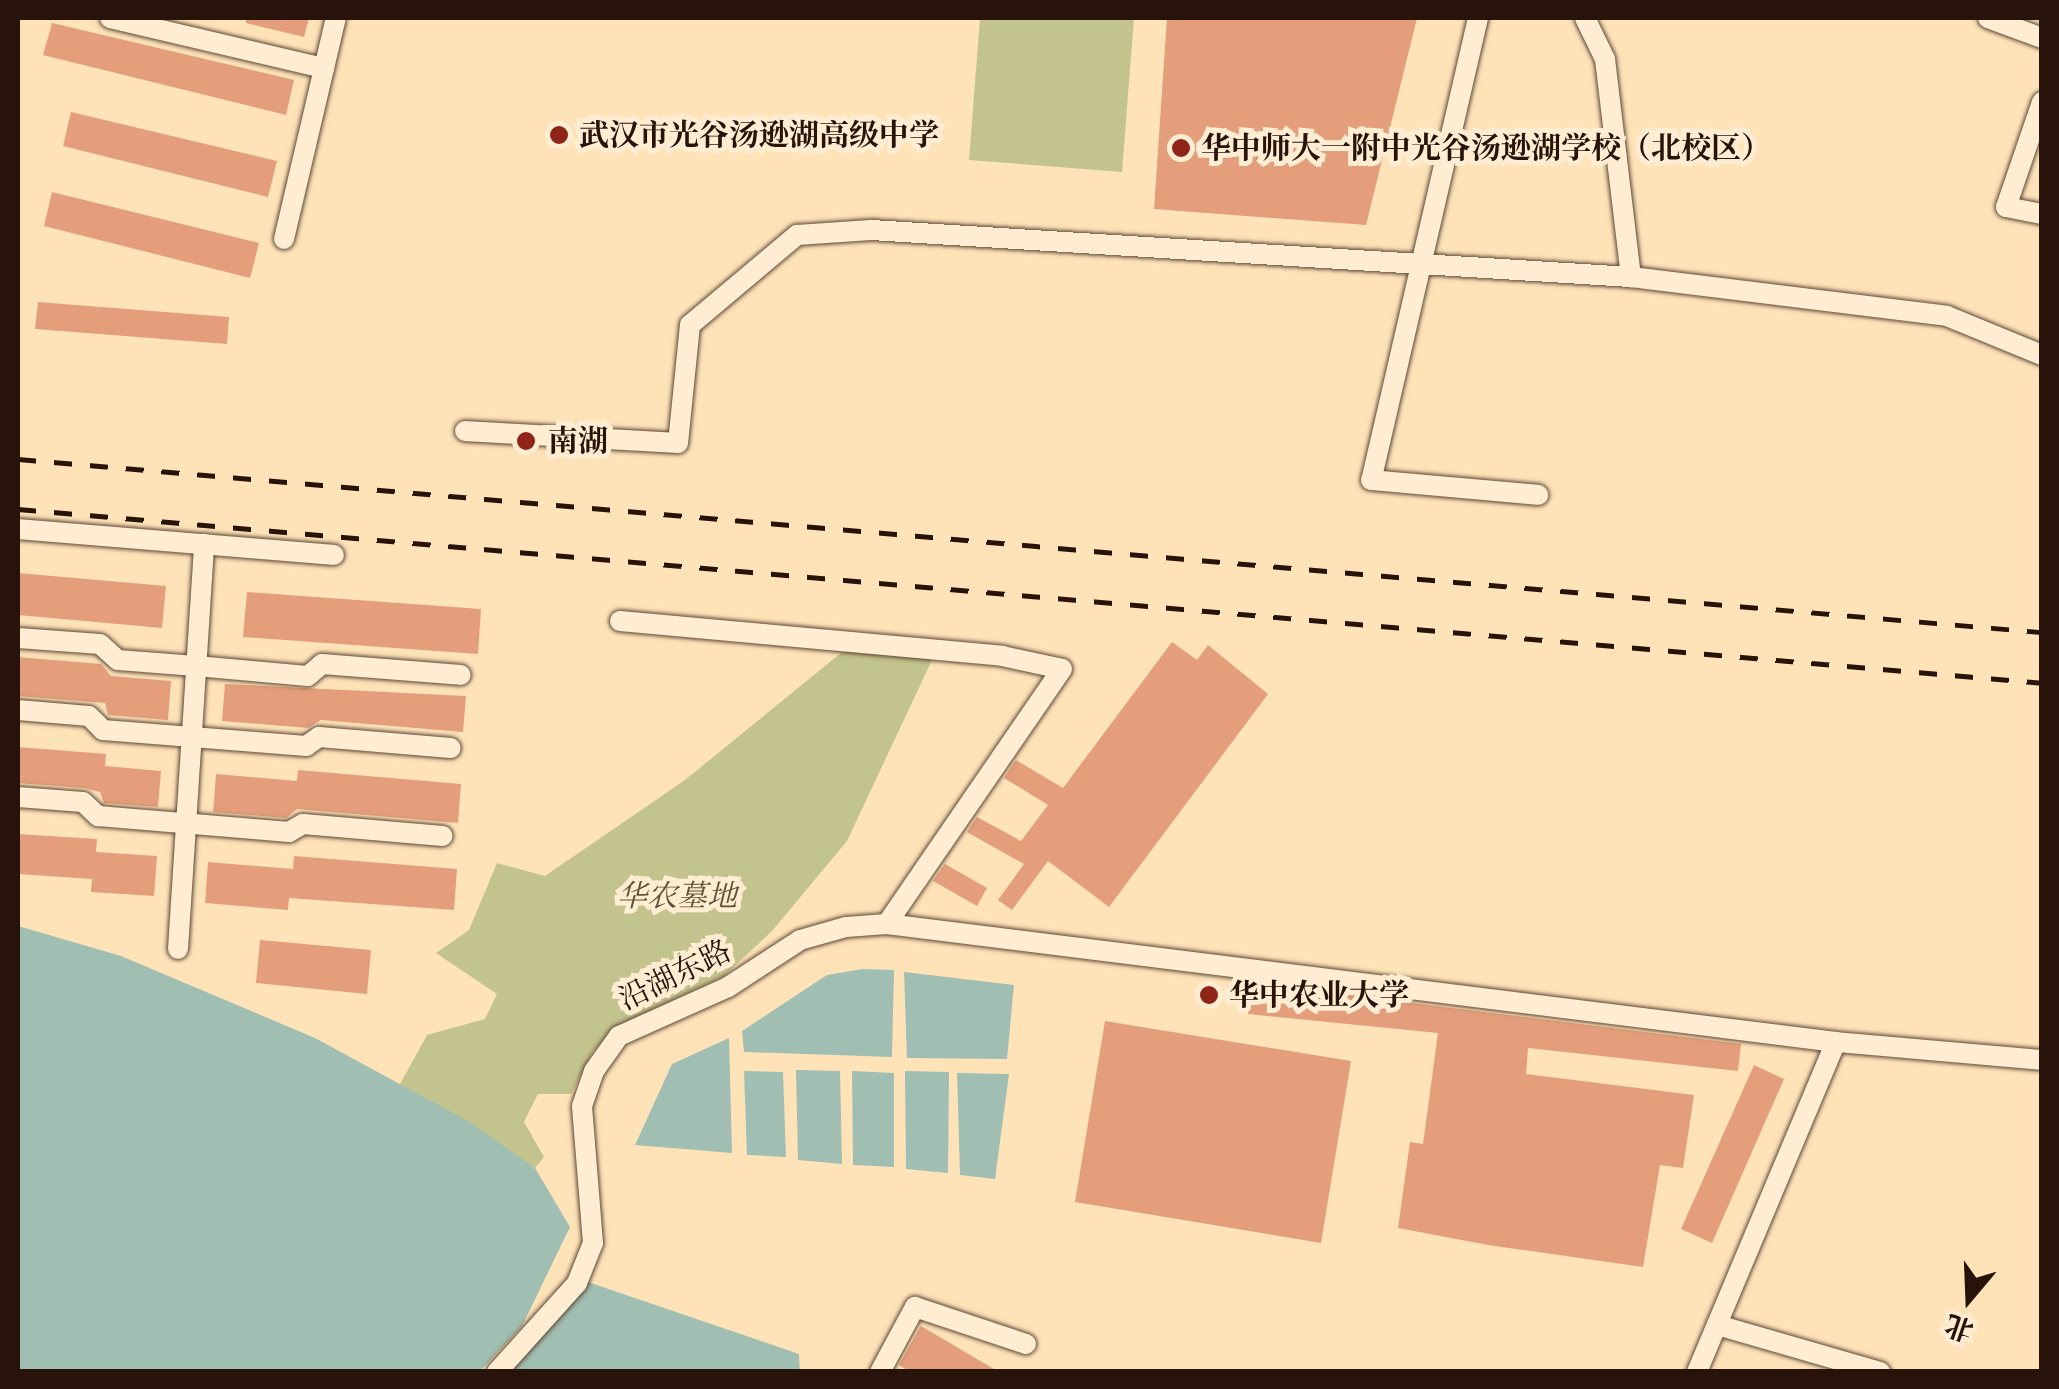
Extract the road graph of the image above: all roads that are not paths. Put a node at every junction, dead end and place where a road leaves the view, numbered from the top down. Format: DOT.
graph roads {
  1 [pos="110,18"];
  2 [pos="336,18"];
  3 [pos="1478,18"];
  4 [pos="1585,18"];
  5 [pos="1988,18"];
  6 [pos="2042,38"];
  7 [pos="324,68"];
  8 [pos="2042,102"];
  9 [pos="2042,214"];
  10 [pos="284,239"];
  11 [pos="1417,277"];
  12 [pos="1631,277"];
  13 [pos="2042,355"];
  14 [pos="465,431"];
  15 [pos="1538,495"];
  16 [pos="18,530"];
  17 [pos="204,544"];
  18 [pos="334,555"];
  19 [pos="620,620"];
  20 [pos="18,638"];
  21 [pos="196,666"];
  22 [pos="461,676"];
  23 [pos="18,710"];
  24 [pos="192,737"];
  25 [pos="451,748"];
  26 [pos="18,797"];
  27 [pos="187,824"];
  28 [pos="442,836"];
  29 [pos="886,924"];
  30 [pos="178,949"];
  31 [pos="1836,1042"];
  32 [pos="2042,1060"];
  33 [pos="1717,1325"];
  34 [pos="1026,1344"];
  35 [pos="883,1371"];
  36 [pos="497,1372"];
  37 [pos="1697,1372"];
  38 [pos="1880,1372"];
  1 -- 7 [label="street"];
  2 -- 7 [label="street"];
  3 -- 11 [label="street"];
  4 -- 12 [label="street"];
  5 -- 6 [label="street"];
  7 -- 10 [label="street"];
  8 -- 9 [label="street"];
  11 -- 12 [label="street"];
  11 -- 14 [label="street"];
  11 -- 15 [label="street"];
  12 -- 13 [label="street"];
  16 -- 17 [label="street"];
  17 -- 18 [label="street"];
  17 -- 21 [label="street"];
  19 -- 29 [label="street"];
  20 -- 21 [label="street"];
  21 -- 22 [label="street"];
  21 -- 24 [label="street"];
  23 -- 24 [label="street"];
  24 -- 25 [label="street"];
  24 -- 27 [label="street"];
  26 -- 27 [label="street"];
  27 -- 28 [label="street"];
  27 -- 30 [label="street"];
  29 -- 31 [label="street, 沿湖东路"];
  29 -- 36 [label="street, 沿湖东路"];
  31 -- 32 [label="street, 沿湖东路"];
  31 -- 33 [label="street"];
  33 -- 37 [label="street"];
  33 -- 38 [label="street"];
  34 -- 35 [label="street"];
}
